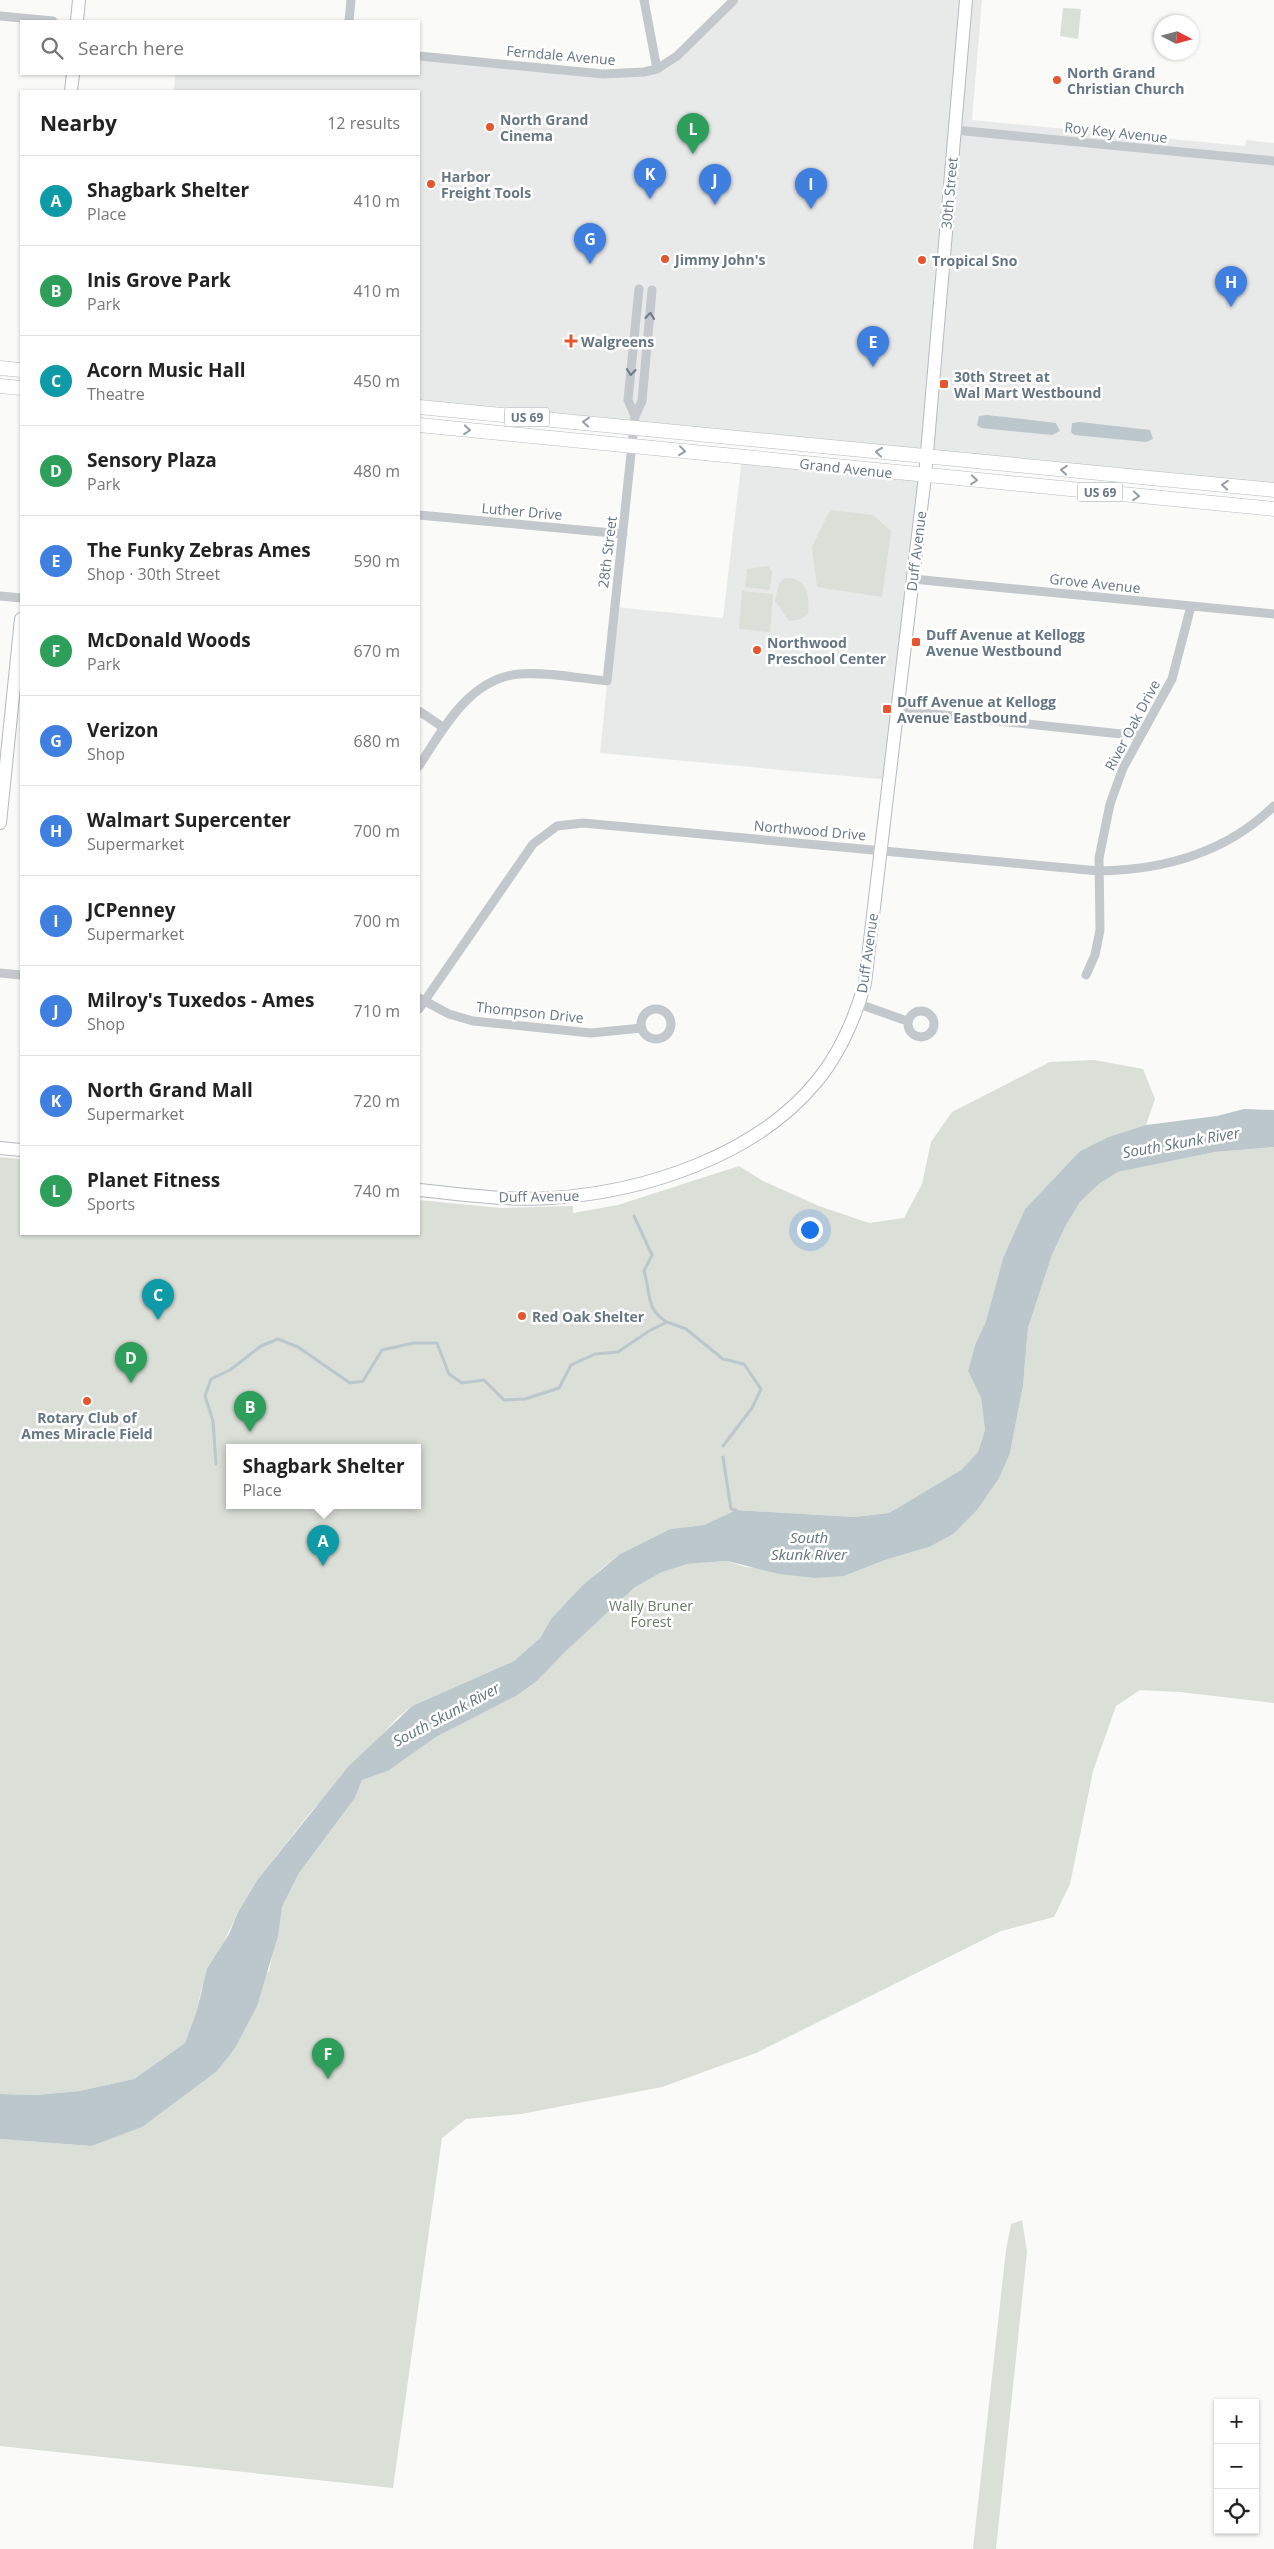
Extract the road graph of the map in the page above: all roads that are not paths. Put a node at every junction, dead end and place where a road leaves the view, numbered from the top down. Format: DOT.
graph roads {
  1 [pos="79,0"];
  2 [pos="351,0"];
  3 [pos="644,0"];
  4 [pos="734,0"];
  5 [pos="966,0"];
  6 [pos="0,16"];
  7 [pos="42,20"];
  8 [pos="77,20"];
  9 [pos="349,20"];
  10 [pos="420,56"];
  11 [pos="657,69"];
  12 [pos="73,75"];
  13 [pos="71,90"];
  14 [pos="955,130"];
  15 [pos="1274,161"];
  16 [pos="639,289"];
  17 [pos="652,290"];
  18 [pos="0,368"];
  19 [pos="20,370"];
  20 [pos="0,386"];
  21 [pos="20,388"];
  22 [pos="420,407"];
  23 [pos="635,421"];
  24 [pos="420,425"];
  25 [pos="633,446"];
  26 [pos="927,457"];
  27 [pos="925,476"];
  28 [pos="1274,490"];
  29 [pos="1274,509"];
  30 [pos="420,515"];
  31 [pos="623,534"];
  32 [pos="913,578"];
  33 [pos="0,596"];
  34 [pos="20,598"];
  35 [pos="1191,606"];
  36 [pos="1274,614"];
  37 [pos="20,627"];
  38 [pos="897,710"];
  39 [pos="420,712"];
  40 [pos="444,728"];
  41 [pos="5,731"];
  42 [pos="1140,736"];
  43 [pos="420,764"];
  44 [pos="1274,806"];
  45 [pos="0,823"];
  46 [pos="880,850"];
  47 [pos="1100,871"];
  48 [pos="0,973"];
  49 [pos="20,975"];
  50 [pos="1086,975"];
  51 [pos="420,1003"];
  52 [pos="859,1004"];
  53 [pos="907,1021"];
  54 [pos="642,1028"];
  55 [pos="0,1148"];
  56 [pos="20,1150"];
  57 [pos="420,1190"];
  1 -- 8 [label="main road"];
  2 -- 9 [label="street"];
  3 -- 11 [label="street"];
  4 -- 11 [label="street, Ferndale Avenue"];
  5 -- 14 [label="main road, 30th Street"];
  6 -- 7 [label="street"];
  10 -- 11 [label="street, Ferndale Avenue"];
  12 -- 13 [label="main road"];
  14 -- 15 [label="street, Roy Key Avenue"];
  14 -- 26 [label="main road, 30th Street"];
  16 -- 23 [label="street, one-way"];
  23 -- 17 [label="street, one-way"];
  18 -- 19 [label="main road"];
  20 -- 21 [label="main road"];
  23 -- 22 [label="main road, Grand Avenue / US 69, one-way"];
  23 -- 25 [label="street, 28th Street"];
  26 -- 23 [label="main road, Grand Avenue / US 69, one-way"];
  24 -- 25 [label="main road, Grand Avenue / US 69, one-way"];
  25 -- 27 [label="main road, Grand Avenue / US 69, one-way"];
  25 -- 31 [label="street, 28th Street"];
  26 -- 27 [label="main road, 30th Street"];
  28 -- 26 [label="main road, Grand Avenue / US 69, one-way"];
  27 -- 29 [label="main road, Grand Avenue / US 69, one-way"];
  27 -- 32 [label="main road, Duff Avenue"];
  30 -- 31 [label="street, Luther Drive"];
  31 -- 40 [label="street, 28th Street"];
  32 -- 35 [label="street, Grove Avenue"];
  32 -- 38 [label="main road, Duff Avenue"];
  33 -- 34 [label="street"];
  35 -- 36 [label="street, Grove Avenue"];
  35 -- 42 [label="street, River Oak Drive"];
  37 -- 41 [label="main road"];
  38 -- 42 [label="street"];
  38 -- 46 [label="main road, Duff Avenue"];
  39 -- 40 [label="street"];
  40 -- 43 [label="street"];
  41 -- 45 [label="main road"];
  42 -- 47 [label="street, River Oak Drive"];
  44 -- 47 [label="street, Northwood Drive"];
  46 -- 47 [label="street, Northwood Drive"];
  46 -- 51 [label="street, Northwood Drive"];
  46 -- 52 [label="main road, Duff Avenue"];
  47 -- 50 [label="street, River Oak Drive"];
  48 -- 49 [label="street"];
  51 -- 54 [label="street, Thompson Drive"];
  52 -- 53 [label="street"];
  52 -- 57 [label="main road, Duff Avenue"];
  55 -- 56 [label="main road"];
}
